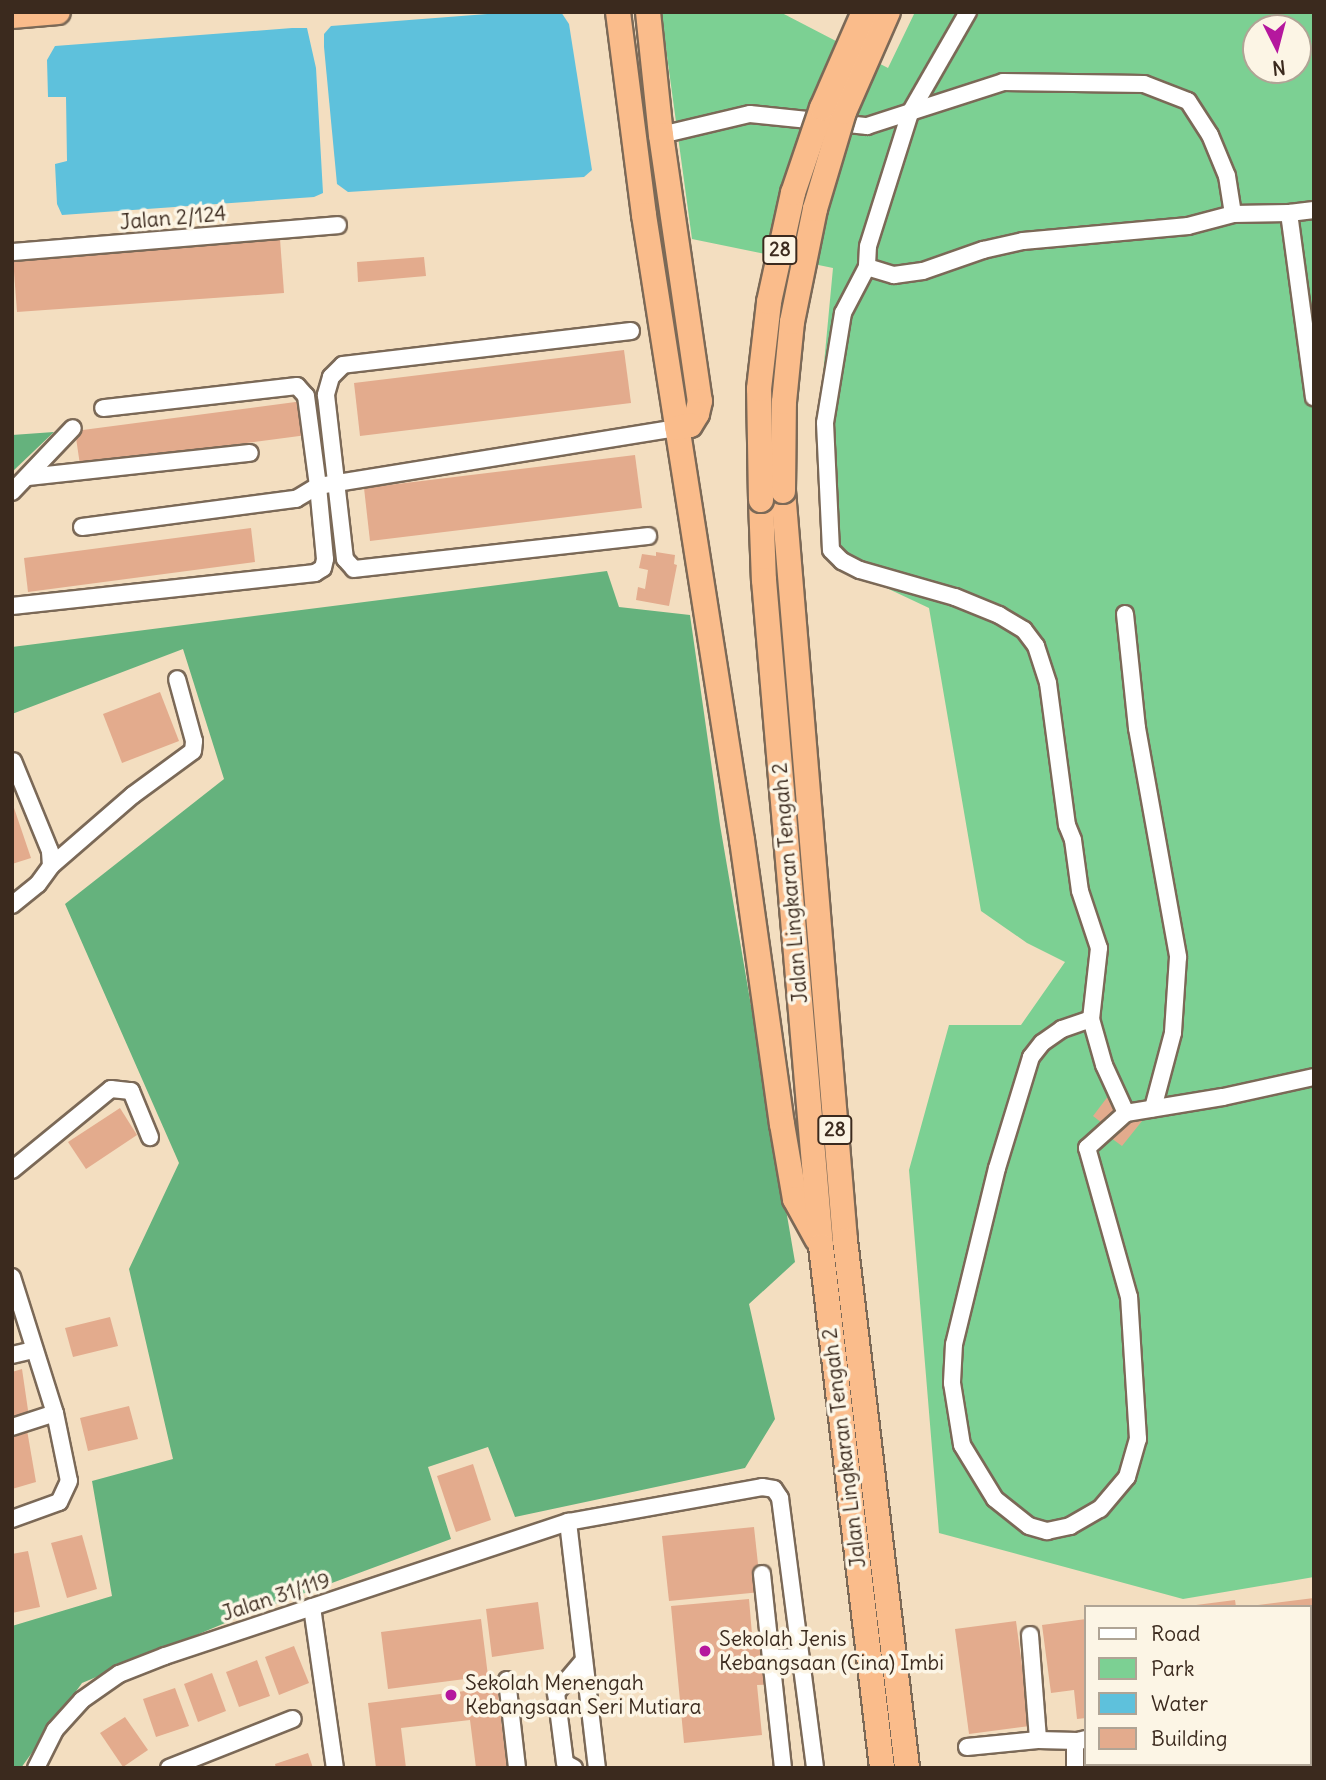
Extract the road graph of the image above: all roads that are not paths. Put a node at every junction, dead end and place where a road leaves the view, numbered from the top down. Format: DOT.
graph roads {
  1 [pos="58,12"];
  2 [pos="618,12"];
  3 [pos="648,12"];
  4 [pos="863,12"];
  5 [pos="888,12"];
  6 [pos="968,12"];
  7 [pos="12,16"];
  8 [pos="909,113"];
  9 [pos="661,135"];
  10 [pos="1314,210"];
  11 [pos="1289,213"];
  12 [pos="1233,214"];
  13 [pos="338,226"];
  14 [pos="12,252"];
  15 [pos="867,267"];
  16 [pos="631,331"];
  17 [pos="1314,397"];
  18 [pos="103,408"];
  19 [pos="73,428"];
  20 [pos="677,428"];
  21 [pos="250,453"];
  22 [pos="28,477"];
  23 [pos="336,482"];
  24 [pos="318,486"];
  25 [pos="12,492"];
  26 [pos="772,496"];
  27 [pos="82,527"];
  28 [pos="648,536"];
  29 [pos="12,606"];
  30 [pos="1125,614"];
  31 [pos="177,679"];
  32 [pos="13,761"];
  33 [pos="51,866"];
  34 [pos="12,905"];
  35 [pos="1091,1019"];
  36 [pos="1314,1077"];
  37 [pos="1153,1108"];
  38 [pos="1126,1113"];
  39 [pos="150,1137"];
  40 [pos="12,1170"];
  41 [pos="821,1247"];
  42 [pos="12,1277"];
  43 [pos="34,1350"];
  44 [pos="12,1355"];
  45 [pos="55,1413"];
  46 [pos="12,1427"];
  47 [pos="12,1519"];
  48 [pos="568,1522"];
  49 [pos="761,1574"];
  50 [pos="312,1607"];
  51 [pos="1030,1635"];
  52 [pos="799,1657"];
  53 [pos="771,1658"];
  54 [pos="584,1660"];
  55 [pos="508,1680"];
  56 [pos="293,1719"];
  57 [pos="1038,1740"];
  58 [pos="1082,1740"];
  59 [pos="967,1747"];
  60 [pos="36,1768"];
  61 [pos="169,1768"];
  62 [pos="335,1768"];
  63 [pos="517,1768"];
  64 [pos="574,1768"];
  65 [pos="597,1768"];
  66 [pos="783,1768"];
  67 [pos="815,1768"];
  68 [pos="881,1768"];
  69 [pos="907,1768"];
  70 [pos="1075,1768"];
  1 -- 7 [label="highway"];
  2 -- 20 [label="highway"];
  3 -- 9 [label="highway"];
  4 -- 26 [label="highway, Jalan Lingkaran Tengah 2 / 28, bridge"];
  5 -- 26 [label="highway, Jalan Lingkaran Tengah 2 / 28, bridge"];
  6 -- 8 [label="street"];
  8 -- 9 [label="street"];
  8 -- 12 [label="street"];
  8 -- 15 [label="street"];
  9 -- 20 [label="highway"];
  10 -- 11 [label="street"];
  11 -- 12 [label="street"];
  11 -- 17 [label="street"];
  12 -- 15 [label="street"];
  13 -- 14 [label="street, Jalan 2/124"];
  15 -- 35 [label="street"];
  16 -- 23 [label="street"];
  18 -- 24 [label="street"];
  19 -- 22 [label="street"];
  20 -- 23 [label="street"];
  20 -- 41 [label="highway"];
  21 -- 22 [label="street"];
  22 -- 25 [label="street"];
  23 -- 24 [label="street"];
  23 -- 28 [label="street"];
  24 -- 27 [label="street"];
  24 -- 29 [label="street"];
  26 -- 41 [label="highway, Jalan Lingkaran Tengah 2 / 28"];
  26 -- 69 [label="highway, Jalan Lingkaran Tengah 2 / 28"];
  30 -- 37 [label="street"];
  31 -- 33 [label="street"];
  32 -- 33 [label="street"];
  33 -- 34 [label="street"];
  35 -- 38 [label="street"];
  35 -- 38 [label="street"];
  36 -- 37 [label="street"];
  37 -- 38 [label="street"];
  39 -- 40 [label="street"];
  41 -- 68 [label="highway, Jalan Lingkaran Tengah 2 / 28"];
  42 -- 43 [label="street"];
  43 -- 44 [label="street"];
  43 -- 45 [label="street"];
  45 -- 46 [label="street"];
  45 -- 47 [label="street"];
  48 -- 50 [label="street, Jalan 31/119"];
  48 -- 52 [label="street, Jalan 31/119"];
  48 -- 54 [label="street"];
  49 -- 53 [label="street"];
  50 -- 60 [label="street, Jalan 31/119"];
  50 -- 62 [label="street"];
  51 -- 57 [label="street"];
  52 -- 53 [label="street"];
  52 -- 67 [label="street"];
  53 -- 66 [label="street"];
  54 -- 64 [label="street"];
  54 -- 65 [label="street"];
  55 -- 63 [label="street"];
  56 -- 61 [label="street"];
  57 -- 58 [label="street"];
  57 -- 59 [label="street"];
  58 -- 70 [label="street"];
}
